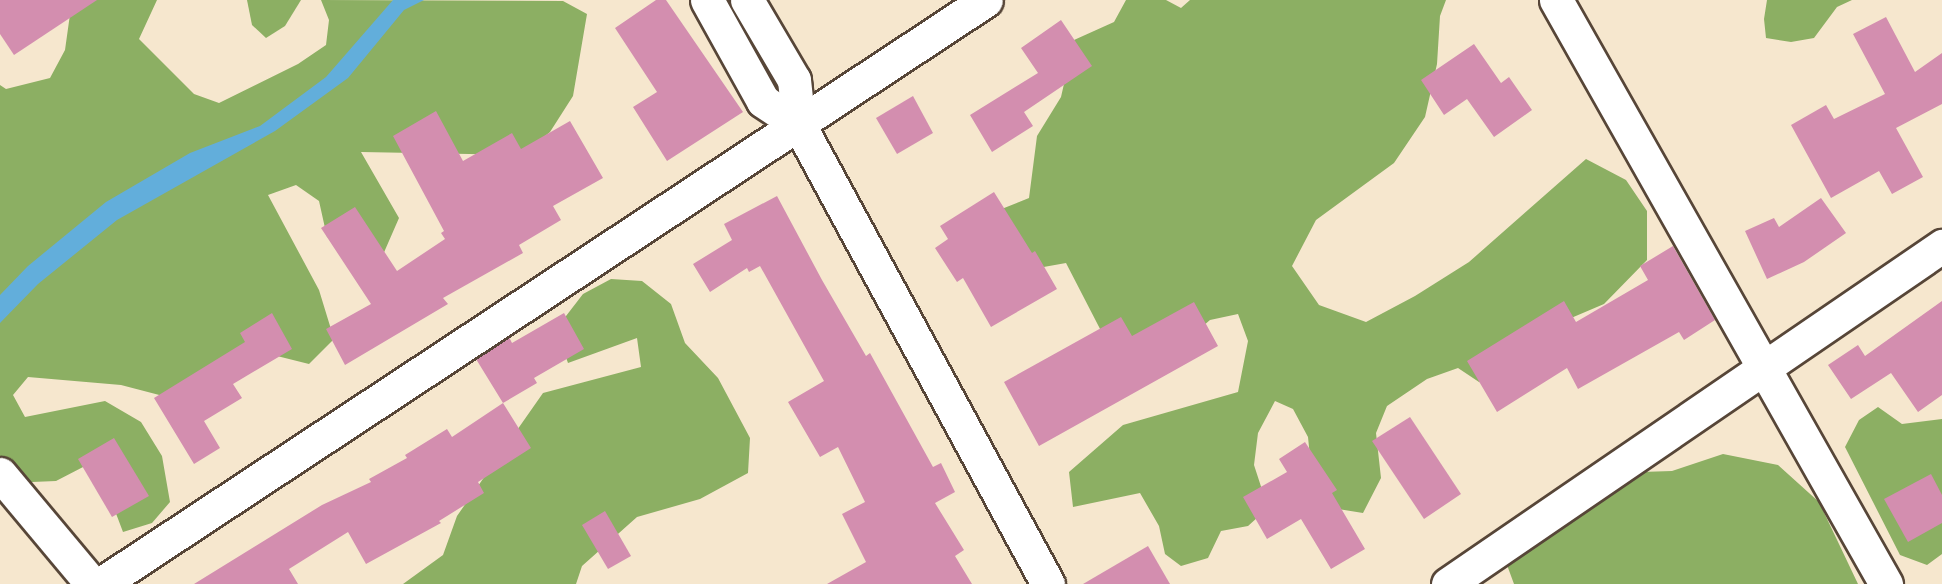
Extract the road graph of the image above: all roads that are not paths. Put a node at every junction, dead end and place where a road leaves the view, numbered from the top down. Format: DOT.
graph roads {
  1 [pos="707,0"];
  2 [pos="747,0"];
  3 [pos="986,0"];
  4 [pos="1556,0"];
  5 [pos="799,125"];
  6 [pos="1942,246"];
  7 [pos="1765,370"];
  8 [pos="0,474"];
  9 [pos="92,584"];
  10 [pos="101,584"];
  11 [pos="1048,584"];
  12 [pos="1448,584"];
  13 [pos="1886,584"];
  1 -- 5 [label="street"];
  2 -- 5 [label="street"];
  3 -- 5 [label="street"];
  4 -- 7 [label="street"];
  5 -- 10 [label="street"];
  5 -- 11 [label="street"];
  6 -- 7 [label="street"];
  7 -- 12 [label="street"];
  7 -- 13 [label="street"];
  8 -- 9 [label="street"];
}
